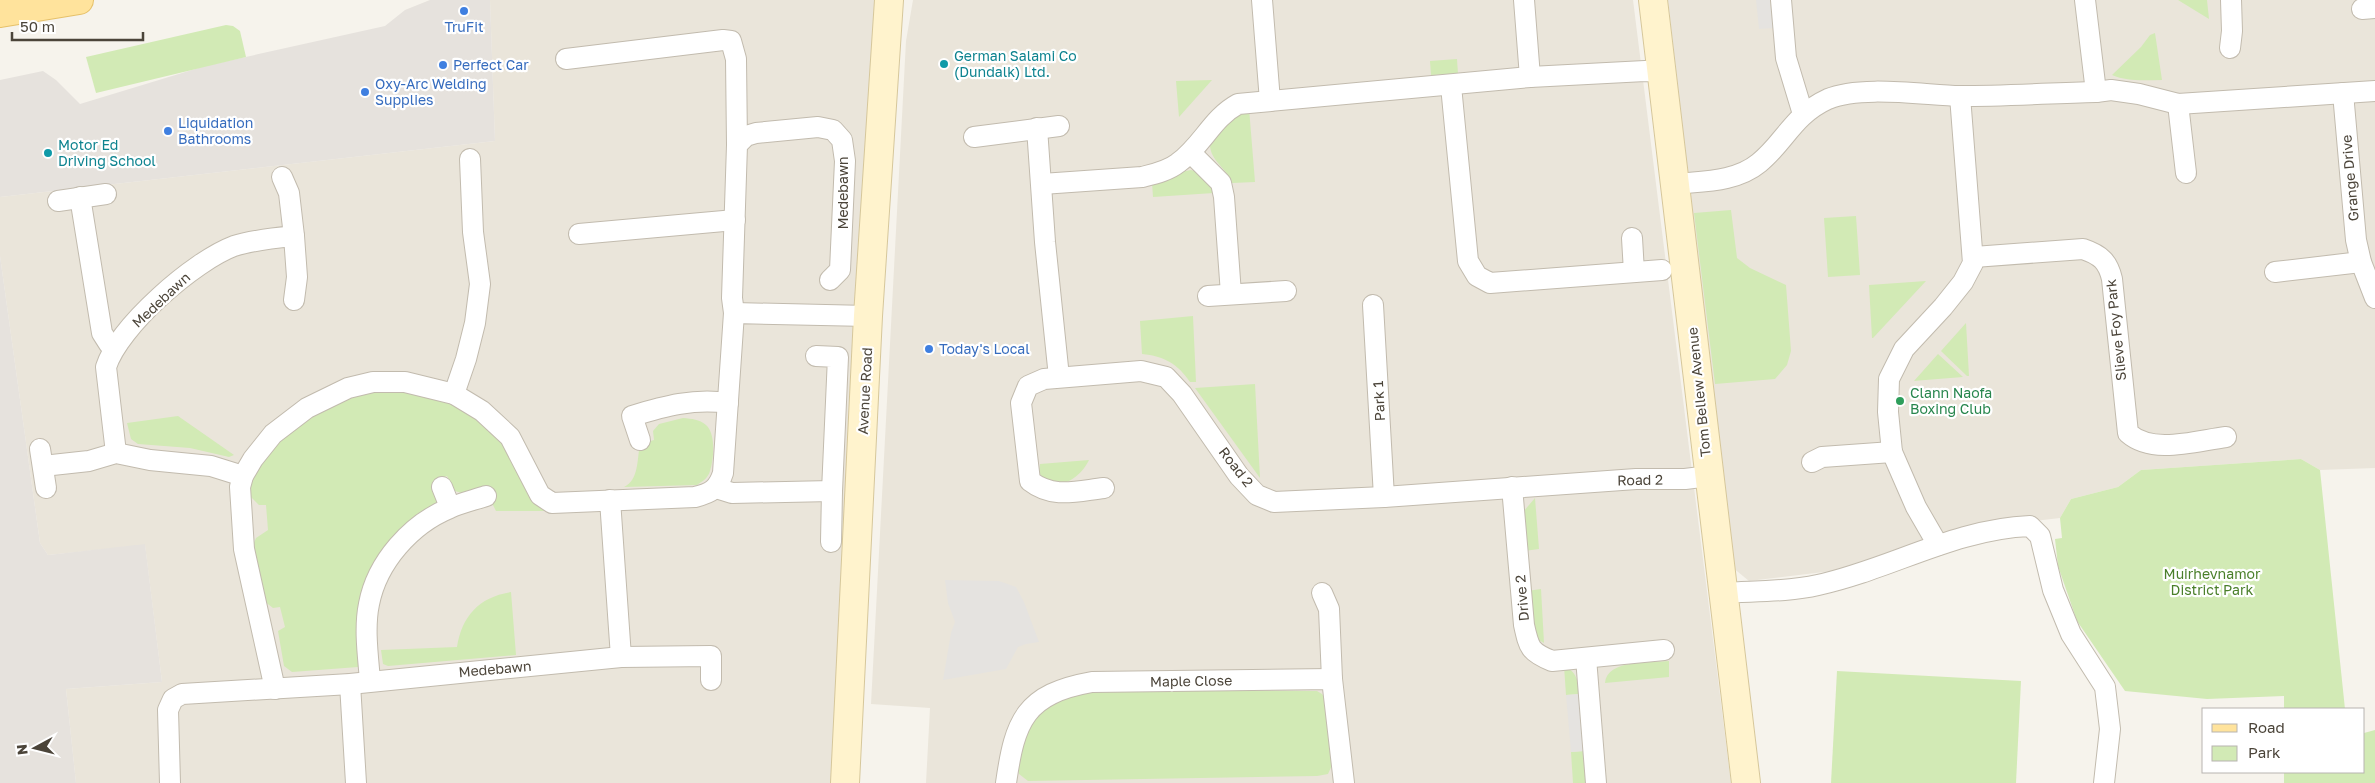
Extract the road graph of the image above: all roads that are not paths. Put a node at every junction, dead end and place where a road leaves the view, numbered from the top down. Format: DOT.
graph roads {
  1 [pos="79,0"];
  2 [pos="889,0"];
  3 [pos="1262,0"];
  4 [pos="1524,0"];
  5 [pos="1653,0"];
  6 [pos="1781,0"];
  7 [pos="2085,0"];
  8 [pos="2231,0"];
  9 [pos="0,12"];
  10 [pos="2230,48"];
  11 [pos="566,59"];
  12 [pos="1662,72"];
  13 [pos="1530,76"];
  14 [pos="1451,86"];
  15 [pos="2375,91"];
  16 [pos="2096,92"];
  17 [pos="2343,93"];
  18 [pos="1960,96"];
  19 [pos="1270,101"];
  20 [pos="2178,104"];
  21 [pos="1803,114"];
  22 [pos="1058,126"];
  23 [pos="1037,128"];
  24 [pos="974,137"];
  25 [pos="738,145"];
  26 [pos="1191,152"];
  27 [pos="470,159"];
  28 [pos="2186,173"];
  29 [pos="282,177"];
  30 [pos="1042,184"];
  31 [pos="1676,184"];
  32 [pos="106,194"];
  33 [pos="80,198"];
  34 [pos="58,201"];
  35 [pos="735,220"];
  36 [pos="579,234"];
  37 [pos="294,236"];
  38 [pos="1632,238"];
  39 [pos="1974,257"];
  40 [pos="2360,262"];
  41 [pos="1662,270"];
  42 [pos="1634,272"];
  43 [pos="2275,272"];
  44 [pos="830,280"];
  45 [pos="1286,291"];
  46 [pos="1231,294"];
  47 [pos="1208,296"];
  48 [pos="2375,298"];
  49 [pos="294,300"];
  50 [pos="1373,305"];
  51 [pos="734,312"];
  52 [pos="868,316"];
  53 [pos="118,343"];
  54 [pos="816,356"];
  55 [pos="1058,377"];
  56 [pos="454,394"];
  57 [pos="728,403"];
  58 [pos="2226,437"];
  59 [pos="640,440"];
  60 [pos="1892,452"];
  61 [pos="116,453"];
  62 [pos="1812,462"];
  63 [pos="243,476"];
  64 [pos="1709,476"];
  65 [pos="442,487"];
  66 [pos="1512,487"];
  67 [pos="46,488"];
  68 [pos="716,488"];
  69 [pos="1104,488"];
  70 [pos="832,491"];
  71 [pos="486,496"];
  72 [pos="1384,497"];
  73 [pos="610,500"];
  74 [pos="450,507"];
  75 [pos="830,542"];
  76 [pos="1938,545"];
  77 [pos="1322,593"];
  78 [pos="1724,593"];
  79 [pos="1664,650"];
  80 [pos="621,657"];
  81 [pos="1586,658"];
  82 [pos="1332,679"];
  83 [pos="370,680"];
  84 [pos="710,680"];
  85 [pos="350,684"];
  86 [pos="274,688"];
  87 [pos="170,783"];
  88 [pos="356,783"];
  89 [pos="845,783"];
  90 [pos="1006,783"];
  91 [pos="1344,783"];
  92 [pos="1596,783"];
  93 [pos="1746,783"];
  94 [pos="2104,783"];
  1 -- 9 [label="main road"];
  2 -- 52 [label="street, Avenue Road"];
  3 -- 19 [label="street"];
  4 -- 13 [label="street"];
  5 -- 12 [label="street, Tom Bellew Avenue"];
  6 -- 21 [label="street"];
  7 -- 16 [label="street"];
  8 -- 10 [label="street"];
  11 -- 25 [label="street"];
  12 -- 13 [label="street"];
  12 -- 31 [label="street, Tom Bellew Avenue"];
  13 -- 14 [label="street"];
  14 -- 19 [label="street"];
  14 -- 42 [label="street"];
  15 -- 17 [label="street"];
  16 -- 18 [label="street"];
  16 -- 20 [label="street"];
  17 -- 20 [label="street"];
  17 -- 40 [label="street, Grange Drive"];
  18 -- 21 [label="street"];
  18 -- 39 [label="street"];
  19 -- 26 [label="street"];
  20 -- 28 [label="street"];
  21 -- 31 [label="street"];
  22 -- 23 [label="street"];
  23 -- 24 [label="street"];
  23 -- 30 [label="street"];
  25 -- 35 [label="street"];
  25 -- 44 [label="street, Medebawn"];
  26 -- 30 [label="street"];
  26 -- 46 [label="street"];
  27 -- 56 [label="street"];
  29 -- 37 [label="street"];
  30 -- 55 [label="street"];
  31 -- 64 [label="street, Tom Bellew Avenue"];
  32 -- 33 [label="street"];
  33 -- 34 [label="street"];
  33 -- 53 [label="street"];
  35 -- 36 [label="street"];
  35 -- 51 [label="street"];
  37 -- 49 [label="street"];
  37 -- 53 [label="street, Medebawn"];
  38 -- 42 [label="street"];
  39 -- 58 [label="street, Slieve Foy Park"];
  39 -- 60 [label="street"];
  40 -- 43 [label="street"];
  40 -- 48 [label="street, Grange Drive"];
  41 -- 42 [label="street"];
  45 -- 46 [label="street"];
  46 -- 47 [label="street"];
  50 -- 72 [label="street, Park 1"];
  51 -- 52 [label="street"];
  51 -- 57 [label="street"];
  52 -- 89 [label="street, Avenue Road"];
  53 -- 61 [label="street, Medebawn"];
  54 -- 70 [label="street"];
  55 -- 69 [label="street, Road 2"];
  55 -- 72 [label="street, Road 2"];
  56 -- 63 [label="street"];
  56 -- 73 [label="street"];
  57 -- 59 [label="street"];
  57 -- 68 [label="street"];
  60 -- 62 [label="street"];
  60 -- 76 [label="street"];
  61 -- 63 [label="street"];
  61 -- 67 [label="street"];
  63 -- 86 [label="street"];
  64 -- 66 [label="street, Road 2"];
  64 -- 78 [label="street, Tom Bellew Avenue"];
  65 -- 74 [label="street"];
  66 -- 72 [label="street, Road 2"];
  66 -- 81 [label="street, Drive 2"];
  68 -- 70 [label="street"];
  68 -- 73 [label="street"];
  70 -- 75 [label="street"];
  71 -- 74 [label="street"];
  73 -- 80 [label="street"];
  74 -- 83 [label="street"];
  76 -- 78 [label="street"];
  76 -- 94 [label="street"];
  77 -- 82 [label="street"];
  78 -- 93 [label="street, Tom Bellew Avenue"];
  79 -- 81 [label="street, Drive 2"];
  80 -- 83 [label="street, Medebawn"];
  80 -- 84 [label="street, Medebawn"];
  81 -- 92 [label="street"];
  82 -- 90 [label="street, Maple Close"];
  82 -- 91 [label="street"];
  83 -- 85 [label="street, Medebawn"];
  85 -- 86 [label="street, Medebawn"];
  85 -- 88 [label="street"];
  86 -- 87 [label="street, Medebawn"];
}
